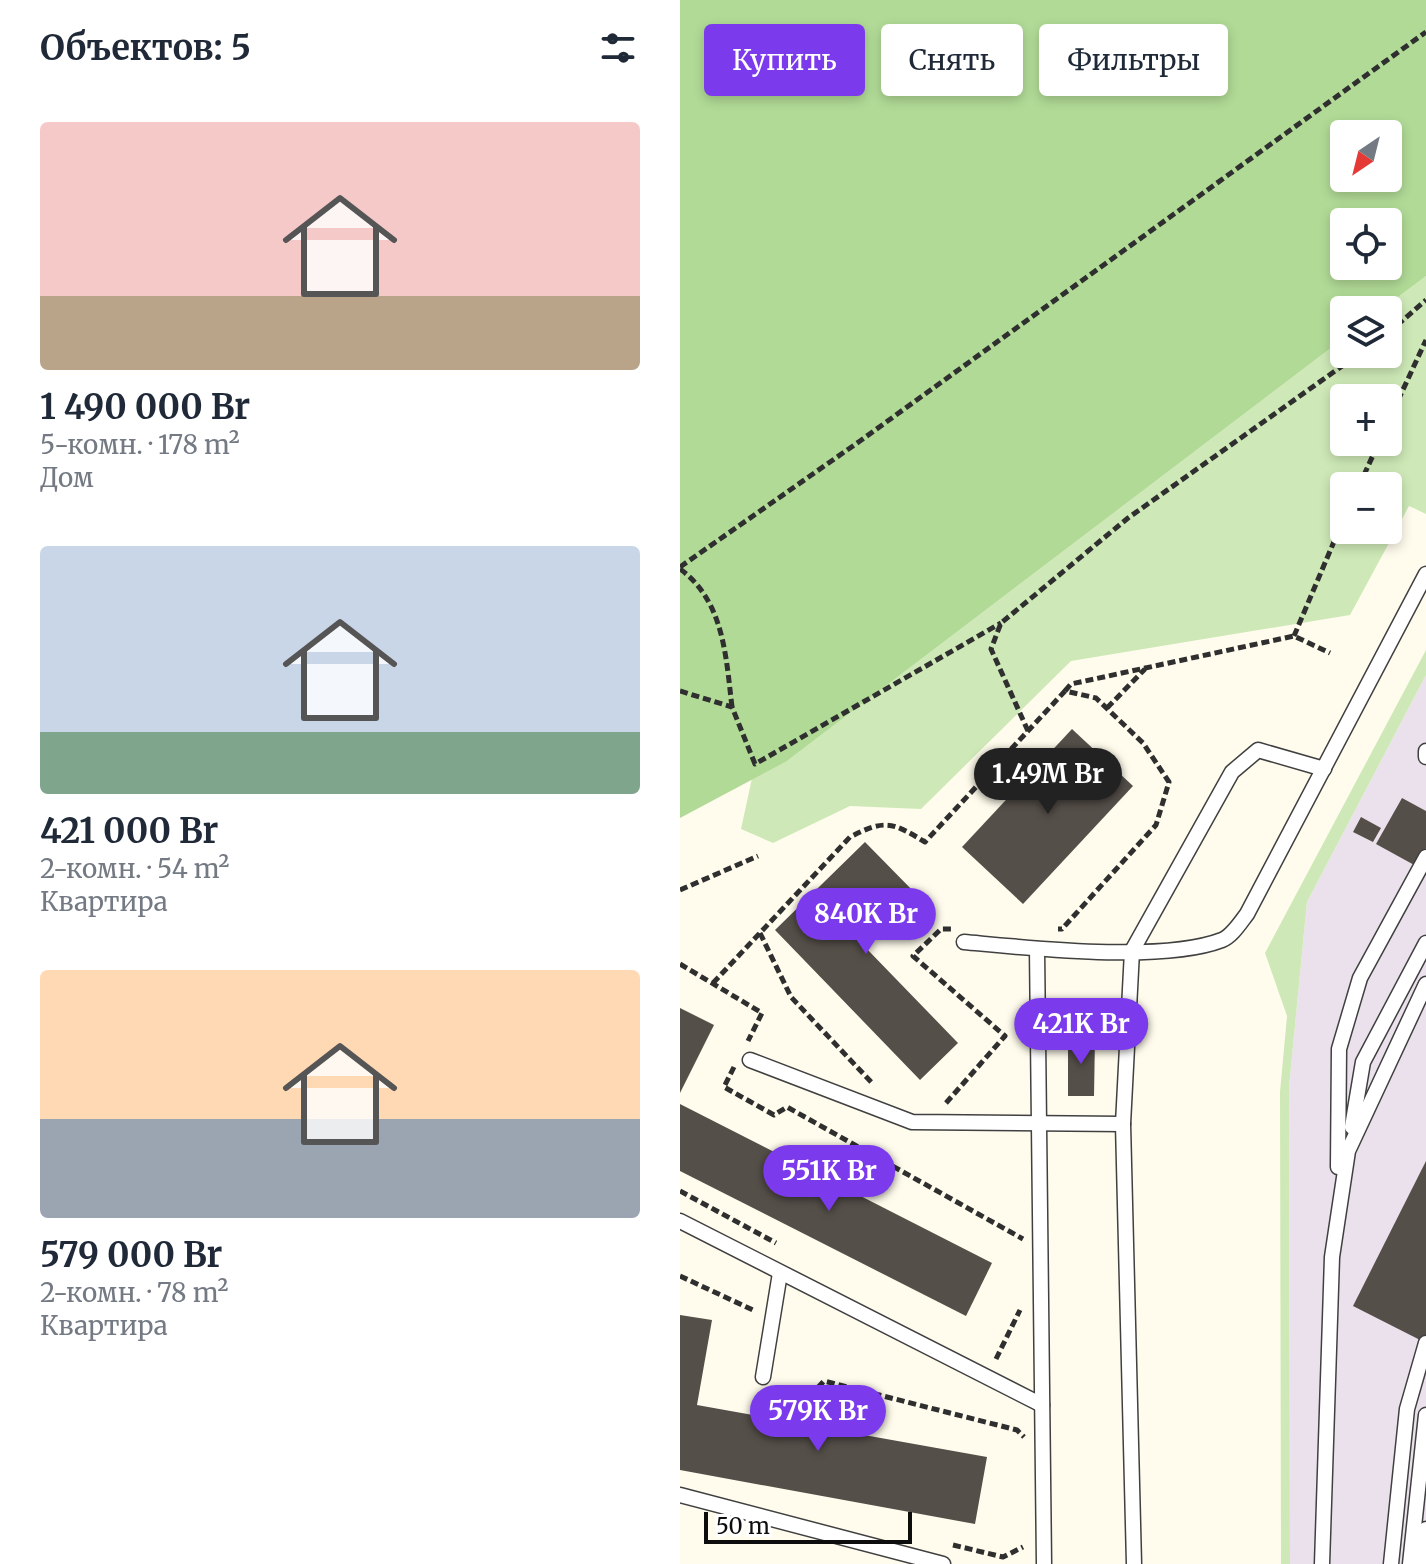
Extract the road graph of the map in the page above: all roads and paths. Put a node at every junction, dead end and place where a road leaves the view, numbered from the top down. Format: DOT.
graph roads {
  1 [pos="1426,32"];
  2 [pos="1426,300"];
  3 [pos="1402,321"];
  4 [pos="1426,340"];
  5 [pos="1339,368"];
  6 [pos="1402,392"];
  7 [pos="1333,544"];
  8 [pos="680,568"];
  9 [pos="1426,574"];
  10 [pos="1001,623"];
  11 [pos="1294,636"];
  12 [pos="1330,653"];
  13 [pos="1146,668"];
  14 [pos="680,691"];
  15 [pos="1065,691"];
  16 [pos="732,707"];
  17 [pos="1107,708"];
  18 [pos="1028,731"];
  19 [pos="1324,769"];
  20 [pos="758,856"];
  21 [pos="1426,857"];
  22 [pos="680,890"];
  23 [pos="956,929"];
  24 [pos="1047,929"];
  25 [pos="760,933"];
  26 [pos="964,942"];
  27 [pos="1426,943"];
  28 [pos="1037,949"];
  29 [pos="1132,951"];
  30 [pos="680,964"];
  31 [pos="713,983"];
  32 [pos="1426,984"];
  33 [pos="743,1058"];
  34 [pos="881,1092"];
  35 [pos="944,1105"];
  36 [pos="1039,1124"];
  37 [pos="1123,1124"];
  38 [pos="1348,1151"];
  39 [pos="1338,1215"];
  40 [pos="680,1221"];
  41 [pos="1024,1253"];
  42 [pos="780,1273"];
  43 [pos="680,1276"];
  44 [pos="1027,1311"];
  45 [pos="756,1326"];
  46 [pos="1426,1343"];
  47 [pos="1003,1367"];
  48 [pos="762,1381"];
  49 [pos="1042,1405"];
  50 [pos="1426,1415"];
  51 [pos="1029,1441"];
  52 [pos="680,1495"];
  53 [pos="1426,1529"];
  54 [pos="1026,1540"];
  55 [pos="941,1543"];
  56 [pos="943,1564"];
  57 [pos="1044,1564"];
  58 [pos="1134,1564"];
  59 [pos="1322,1564"];
  60 [pos="1391,1564"];
  61 [pos="1410,1564"];
  62 [pos="1422,1564"];
  1 -- 8 [label="path"];
  2 -- 3 [label="path"];
  4 -- 6 [label="path"];
  5 -- 10 [label="path"];
  7 -- 11 [label="path"];
  8 -- 16 [label="path"];
  9 -- 19 [label="lane"];
  10 -- 16 [label="path"];
  10 -- 18 [label="path"];
  11 -- 12 [label="path"];
  11 -- 13 [label="path"];
  13 -- 15 [label="path"];
  13 -- 17 [label="path"];
  14 -- 16 [label="path"];
  15 -- 17 [label="path"];
  15 -- 18 [label="path"];
  17 -- 24 [label="path"];
  18 -- 25 [label="path"];
  19 -- 29 [label="lane"];
  19 -- 29 [label="lane"];
  20 -- 22 [label="path"];
  21 -- 39 [label="lane"];
  23 -- 35 [label="path"];
  25 -- 31 [label="path"];
  25 -- 34 [label="path"];
  26 -- 28 [label="lane"];
  27 -- 38 [label="lane"];
  28 -- 29 [label="lane"];
  28 -- 36 [label="lane"];
  29 -- 37 [label="lane"];
  30 -- 31 [label="path"];
  31 -- 33 [label="path"];
  32 -- 38 [label="lane"];
  33 -- 36 [label="lane"];
  33 -- 41 [label="path"];
  36 -- 37 [label="lane"];
  36 -- 49 [label="lane"];
  37 -- 58 [label="lane"];
  38 -- 39 [label="lane"];
  39 -- 59 [label="lane"];
  40 -- 42 [label="lane"];
  42 -- 48 [label="lane"];
  42 -- 49 [label="lane"];
  43 -- 45 [label="path"];
  44 -- 47 [label="path"];
  46 -- 60 [label="lane"];
  48 -- 51 [label="path"];
  49 -- 57 [label="lane"];
  50 -- 61 [label="lane"];
  52 -- 56 [label="lane"];
  53 -- 62 [label="lane"];
  54 -- 55 [label="path"];
}
